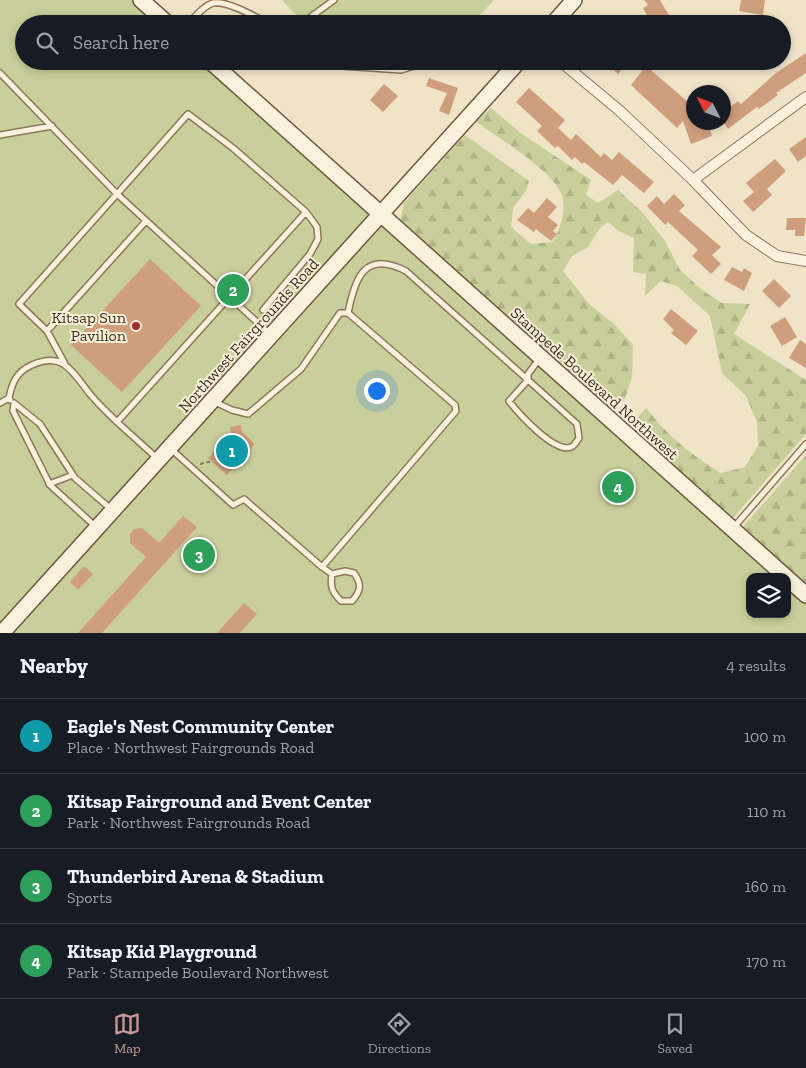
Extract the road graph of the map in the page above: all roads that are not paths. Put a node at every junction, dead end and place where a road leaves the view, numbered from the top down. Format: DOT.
graph roads {
  1 [pos="141,0"];
  2 [pos="334,0"];
  3 [pos="574,0"];
  4 [pos="212,2"];
  5 [pos="158,15"];
  6 [pos="198,15"];
  7 [pos="251,15"];
  8 [pos="313,15"];
  9 [pos="561,15"];
  10 [pos="220,70"];
  11 [pos="511,70"];
  12 [pos="571,70"];
  13 [pos="0,73"];
  14 [pos="806,97"];
  15 [pos="52,126"];
  16 [pos="0,135"];
  17 [pos="693,180"];
  18 [pos="116,194"];
  19 [pos="306,212"];
  20 [pos="382,214"];
  21 [pos="146,221"];
  22 [pos="806,261"];
  23 [pos="230,297"];
  24 [pos="263,310"];
  25 [pos="348,312"];
  26 [pos="47,331"];
  27 [pos="272,335"];
  28 [pos="540,358"];
  29 [pos="65,364"];
  30 [pos="528,380"];
  31 [pos="9,398"];
  32 [pos="212,400"];
  33 [pos="0,403"];
  34 [pos="14,403"];
  35 [pos="117,422"];
  36 [pos="806,444"];
  37 [pos="170,448"];
  38 [pos="159,459"];
  39 [pos="73,475"];
  40 [pos="49,484"];
  41 [pos="112,510"];
  42 [pos="96,528"];
  43 [pos="732,529"];
  44 [pos="322,566"];
  45 [pos="780,573"];
  46 [pos="332,574"];
  47 [pos="791,582"];
  48 [pos="806,595"];
  49 [pos="2,633"];
  1 -- 5 [label="street"];
  2 -- 8 [label="lane"];
  3 -- 9 [label="street"];
  4 -- 6 [label="lane"];
  4 -- 7 [label="lane"];
  10 -- 20 [label="street, Stampede Boulevard Northwest"];
  11 -- 20 [label="street, Northwest Fairgrounds Road"];
  12 -- 17 [label="street"];
  13 -- 15 [label="lane"];
  14 -- 17 [label="street"];
  15 -- 16 [label="lane"];
  15 -- 18 [label="lane"];
  17 -- 22 [label="street"];
  18 -- 19 [label="lane"];
  18 -- 21 [label="lane"];
  18 -- 26 [label="lane"];
  19 -- 23 [label="lane"];
  19 -- 24 [label="lane"];
  20 -- 27 [label="street, Northwest Fairgrounds Road"];
  20 -- 28 [label="street, Stampede Boulevard Northwest"];
  21 -- 23 [label="lane"];
  21 -- 26 [label="lane"];
  23 -- 27 [label="lane"];
  23 -- 35 [label="lane"];
  25 -- 30 [label="lane"];
  25 -- 32 [label="lane"];
  25 -- 44 [label="lane"];
  26 -- 29 [label="lane"];
  27 -- 32 [label="street, Northwest Fairgrounds Road"];
  28 -- 30 [label="lane"];
  28 -- 43 [label="street, Stampede Boulevard Northwest"];
  29 -- 31 [label="lane"];
  29 -- 35 [label="lane"];
  30 -- 30 [label="lane"];
  31 -- 33 [label="lane"];
  31 -- 34 [label="lane"];
  32 -- 37 [label="street, Northwest Fairgrounds Road"];
  34 -- 39 [label="lane"];
  34 -- 40 [label="lane"];
  35 -- 38 [label="lane"];
  36 -- 43 [label="lane"];
  37 -- 38 [label="street, Northwest Fairgrounds Road"];
  37 -- 44 [label="lane"];
  38 -- 41 [label="street, Northwest Fairgrounds Road"];
  39 -- 40 [label="lane"];
  39 -- 41 [label="lane"];
  40 -- 42 [label="lane"];
  41 -- 42 [label="street, Northwest Fairgrounds Road"];
  42 -- 49 [label="street, Northwest Fairgrounds Road"];
  43 -- 45 [label="street, Stampede Boulevard Northwest"];
  44 -- 46 [label="lane"];
  46 -- 46 [label="lane"];
  47 -- 48 [label="street, Stampede Boulevard Northwest"];
}
